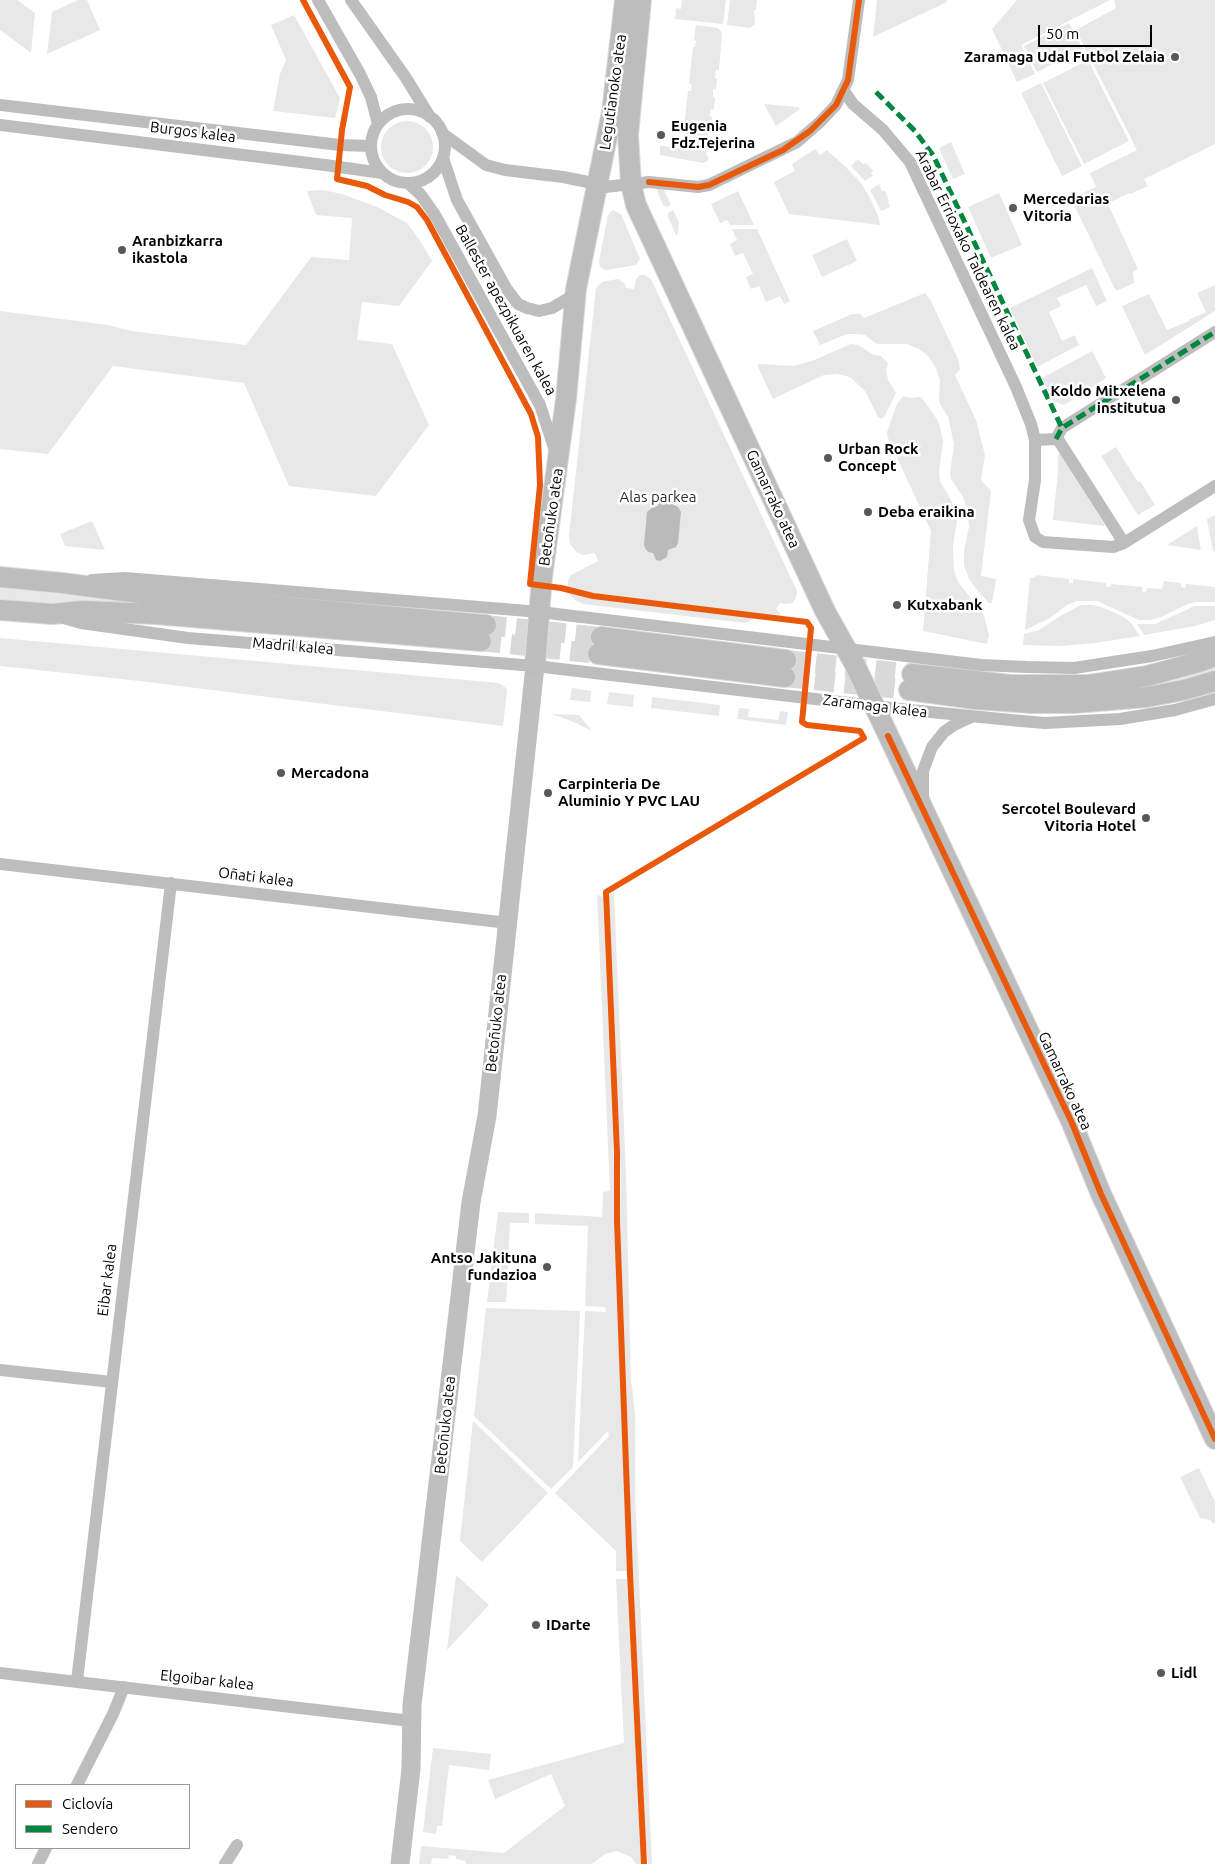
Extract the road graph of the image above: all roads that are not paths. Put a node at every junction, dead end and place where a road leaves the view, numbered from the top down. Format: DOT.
graph roads {
  1 [pos="318,0"];
  2 [pos="351,0"];
  3 [pos="625,0"];
  4 [pos="641,0"];
  5 [pos="859,0"];
  6 [pos="844,92"];
  7 [pos="0,105"];
  8 [pos="430,117"];
  9 [pos="378,124"];
  10 [pos="0,125"];
  11 [pos="442,133"];
  12 [pos="370,146"];
  13 [pos="443,158"];
  14 [pos="382,173"];
  15 [pos="408,183"];
  16 [pos="598,184"];
  17 [pos="631,184"];
  18 [pos="576,289"];
  19 [pos="1215,332"];
  20 [pos="1056,439"];
  21 [pos="1034,440"];
  22 [pos="558,462"];
  23 [pos="1215,486"];
  24 [pos="1124,543"];
  25 [pos="0,577"];
  26 [pos="62,583"];
  27 [pos="0,610"];
  28 [pos="540,612"];
  29 [pos="52,614"];
  30 [pos="1215,642"];
  31 [pos="600,646"];
  32 [pos="846,649"];
  33 [pos="1215,656"];
  34 [pos="535,666"];
  35 [pos="786,668"];
  36 [pos="1215,681"];
  37 [pos="1215,699"];
  38 [pos="873,705"];
  39 [pos="972,717"];
  40 [pos="923,810"];
  41 [pos="0,864"];
  42 [pos="171,883"];
  43 [pos="508,923"];
  44 [pos="0,1370"];
  45 [pos="112,1382"];
  46 [pos="1215,1439"];
  47 [pos="0,1673"];
  48 [pos="77,1681"];
  49 [pos="124,1687"];
  50 [pos="411,1721"];
  51 [pos="78,1784"];
  52 [pos="237,1844"];
  53 [pos="46,1849"];
  54 [pos="38,1864"];
  55 [pos="225,1864"];
  56 [pos="400,1864"];
  1 -- 9 [label="street"];
  2 -- 8 [label="street"];
  3 -- 16 [label="main road, Legutianoko atea"];
  4 -- 17 [label="main road, Legutianoko atea"];
  5 -- 6 [label="street"];
  6 -- 17 [label="street"];
  6 -- 21 [label="street, Arabar Errioxako Taldearen kalea"];
  7 -- 12 [label="street, Burgos kalea"];
  8 -- 9 [label="street"];
  8 -- 11 [label="street"];
  9 -- 12 [label="street"];
  10 -- 14 [label="street, Burgos kalea"];
  11 -- 13 [label="street"];
  11 -- 16 [label="street"];
  12 -- 14 [label="street"];
  13 -- 15 [label="street"];
  13 -- 18 [label="street, Ballester apezpikuaren kalea"];
  14 -- 15 [label="street"];
  15 -- 22 [label="street, Ballester apezpikuaren kalea"];
  16 -- 17 [label="street"];
  16 -- 18 [label="main road, Betoñuko atea"];
  17 -- 32 [label="main road, Gamarrako atea"];
  18 -- 22 [label="main road, Betoñuko atea"];
  19 -- 20 [label="street"];
  20 -- 21 [label="street"];
  20 -- 24 [label="street"];
  21 -- 24 [label="street, Arabar Errioxako Taldearen kalea"];
  22 -- 28 [label="main road, Betoñuko atea"];
  23 -- 24 [label="street, Arabar Errioxako Taldearen kalea"];
  25 -- 26 [label="main road, Madril kalea"];
  26 -- 28 [label="street, Madril kalea"];
  26 -- 29 [label="main road, Madril kalea"];
  27 -- 29 [label="main road, Madril kalea"];
  28 -- 32 [label="street"];
  28 -- 34 [label="main road, Betoñuko atea"];
  29 -- 34 [label="street, Madril kalea"];
  30 -- 32 [label="street"];
  31 -- 35 [label="main road"];
  32 -- 38 [label="main road, Gamarrako atea"];
  33 -- 36 [label="main road, Zaramaga kalea"];
  34 -- 38 [label="street, Zaramaga kalea"];
  34 -- 43 [label="main road, Betoñuko atea"];
  37 -- 39 [label="street, Zaramaga kalea"];
  38 -- 39 [label="street, Zaramaga kalea"];
  38 -- 40 [label="main road, Gamarrako atea"];
  39 -- 40 [label="street, Gamarrako atea"];
  40 -- 46 [label="main road, Gamarrako atea"];
  41 -- 42 [label="street, Oñati kalea"];
  42 -- 43 [label="street, Oñati kalea"];
  42 -- 45 [label="street, Eibar kalea"];
  43 -- 50 [label="main road, Betoñuko atea"];
  44 -- 45 [label="street"];
  45 -- 48 [label="street, Eibar kalea"];
  47 -- 48 [label="street, Elgoibar kalea"];
  48 -- 49 [label="street, Elgoibar kalea"];
  49 -- 50 [label="street, Elgoibar kalea"];
  49 -- 51 [label="street"];
  50 -- 56 [label="main road, Betoñuko atea"];
  52 -- 55 [label="street"];
  53 -- 54 [label="street"];
}
